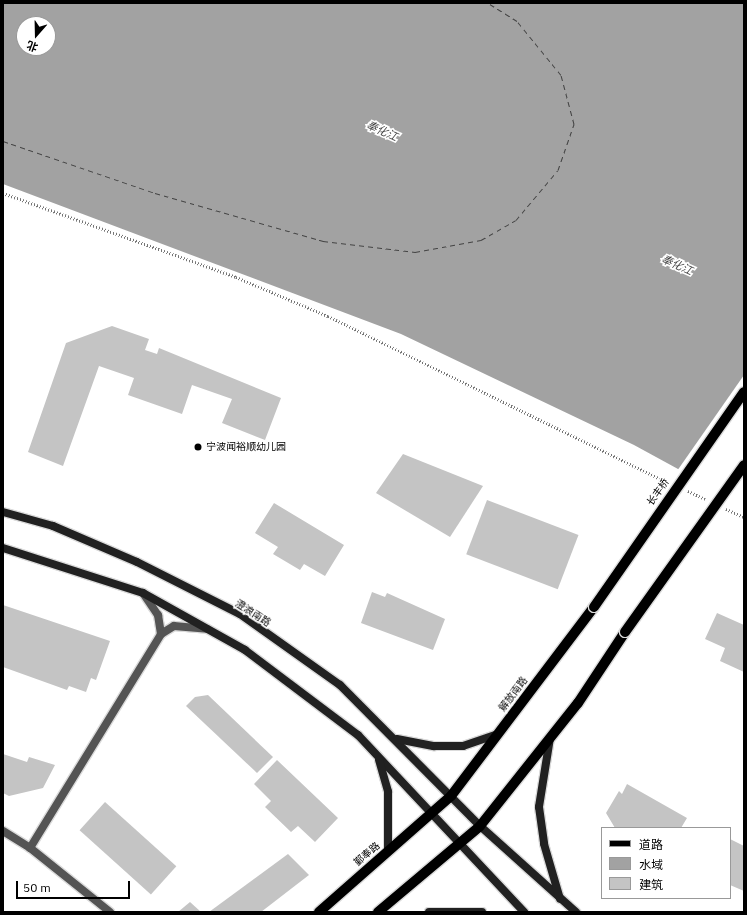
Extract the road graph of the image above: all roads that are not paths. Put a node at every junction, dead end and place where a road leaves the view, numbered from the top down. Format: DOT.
graph roads {
  1 [pos="744,392"];
  2 [pos="744,465"];
  3 [pos="3,512"];
  4 [pos="3,548"];
  5 [pos="143,593"];
  6 [pos="594,607"];
  7 [pos="207,629"];
  8 [pos="161,634"];
  9 [pos="498,734"];
  10 [pos="550,738"];
  11 [pos="397,739"];
  12 [pos="379,757"];
  13 [pos="451,796"];
  14 [pos="430,814"];
  15 [pos="480,826"];
  16 [pos="3,830"];
  17 [pos="459,844"];
  18 [pos="30,848"];
  19 [pos="388,852"];
  20 [pos="560,900"];
  21 [pos="110,912"];
  22 [pos="319,912"];
  23 [pos="378,912"];
  24 [pos="429,912"];
  25 [pos="482,912"];
  26 [pos="524,912"];
  27 [pos="576,912"];
  1 -- 6 [label="main road, 长丰桥, bridge"];
  2 -- 10 [label="main road, bridge"];
  3 -- 11 [label="main road, 澄浪南路"];
  4 -- 5 [label="main road"];
  5 -- 7 [label="main road"];
  5 -- 8 [label="street"];
  6 -- 9 [label="main road, 解放南路"];
  7 -- 8 [label="street"];
  7 -- 12 [label="main road"];
  8 -- 18 [label="street"];
  9 -- 11 [label="main road"];
  9 -- 13 [label="main road, 解放南路"];
  10 -- 15 [label="main road"];
  10 -- 20 [label="main road"];
  11 -- 13 [label="main road, 澄浪南路"];
  12 -- 14 [label="main road"];
  12 -- 19 [label="main road"];
  13 -- 14 [label="main road, 鄞奉路"];
  13 -- 15 [label="main road"];
  14 -- 17 [label="main road"];
  14 -- 19 [label="main road, 鄞奉路"];
  15 -- 17 [label="main road"];
  15 -- 20 [label="main road"];
  16 -- 18 [label="street"];
  17 -- 23 [label="main road"];
  17 -- 26 [label="main road"];
  18 -- 21 [label="street"];
  19 -- 22 [label="main road, 鄞奉路"];
  20 -- 27 [label="main road"];
  24 -- 25 [label="main road"];
}
